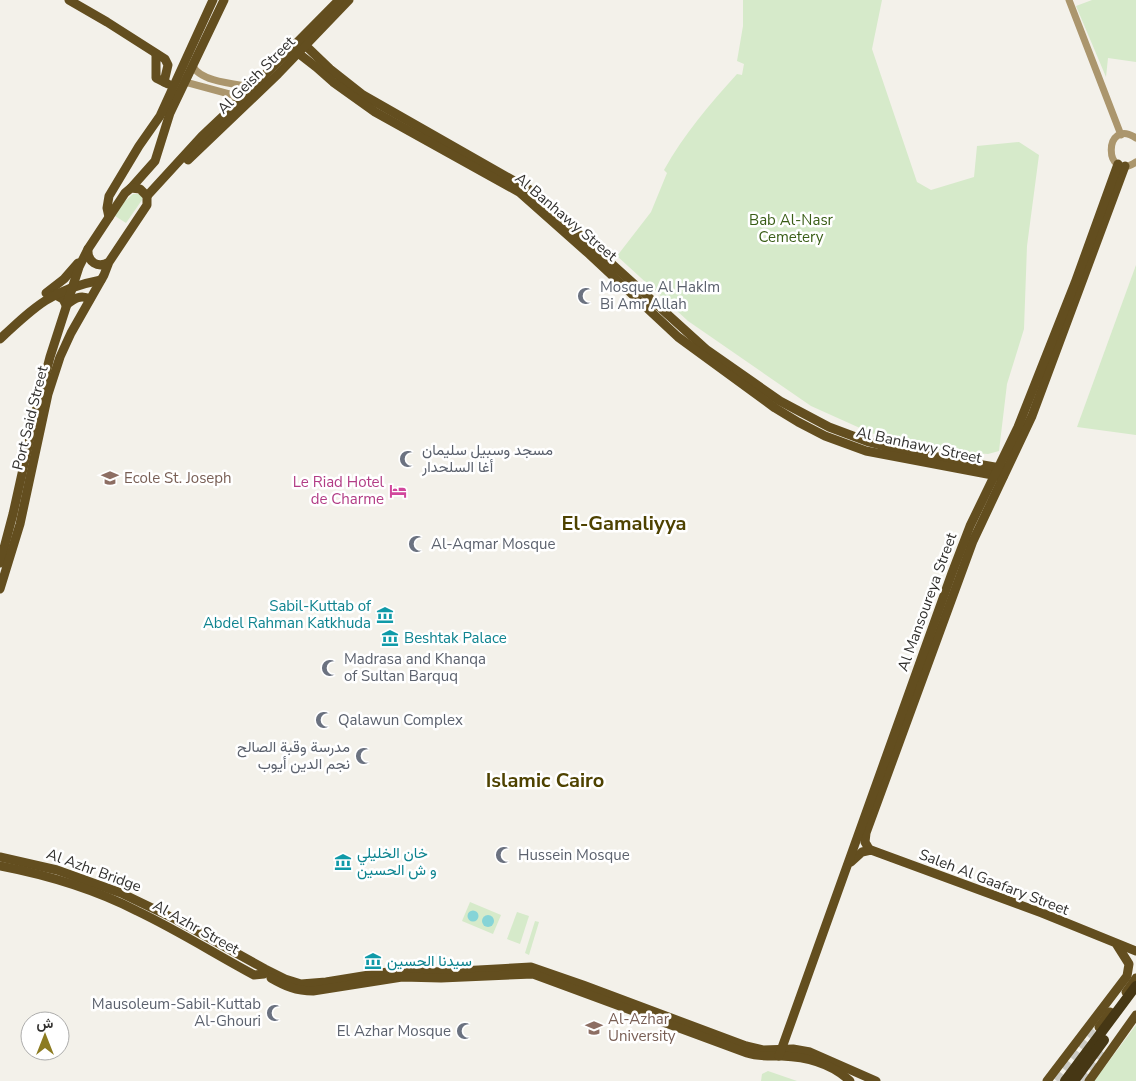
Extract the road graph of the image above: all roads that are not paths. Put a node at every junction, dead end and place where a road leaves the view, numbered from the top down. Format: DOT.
graph roads {
  1 [pos="69,0"];
  2 [pos="213,0"];
  3 [pos="224,0"];
  4 [pos="339,0"];
  5 [pos="349,0"];
  6 [pos="1069,0"];
  7 [pos="305,45"];
  8 [pos="298,53"];
  9 [pos="193,66"];
  10 [pos="185,82"];
  11 [pos="173,86"];
  12 [pos="253,87"];
  13 [pos="238,102"];
  14 [pos="1121,135"];
  15 [pos="1136,138"];
  16 [pos="1136,162"];
  17 [pos="178,164"];
  18 [pos="1121,165"];
  19 [pos="132,188"];
  20 [pos="147,196"];
  21 [pos="110,217"];
  22 [pos="86,253"];
  23 [pos="109,262"];
  24 [pos="101,280"];
  25 [pos="72,286"];
  26 [pos="54,294"];
  27 [pos="90,299"];
  28 [pos="66,305"];
  29 [pos="654,308"];
  30 [pos="0,334"];
  31 [pos="0,339"];
  32 [pos="1000,472"];
  33 [pos="0,563"];
  34 [pos="0,590"];
  35 [pos="870,813"];
  36 [pos="869,849"];
  37 [pos="0,852"];
  38 [pos="0,857"];
  39 [pos="0,861"];
  40 [pos="0,866"];
  41 [pos="847,866"];
  42 [pos="175,921"];
  43 [pos="1117,945"];
  44 [pos="1136,951"];
  45 [pos="264,974"];
  46 [pos="1136,978"];
  47 [pos="1136,986"];
  48 [pos="1136,997"];
  49 [pos="1136,1007"];
  50 [pos="1136,1015"];
  51 [pos="1099,1027"];
  52 [pos="1103,1052"];
  53 [pos="781,1053"];
  54 [pos="834,1066"];
  55 [pos="850,1081"];
  56 [pos="876,1081"];
  57 [pos="1048,1081"];
  58 [pos="1065,1081"];
  59 [pos="1074,1081"];
  60 [pos="1089,1081"];
  1 -- 11 [label="main road"];
  2 -- 11 [label="main road"];
  3 -- 9 [label="main road"];
  4 -- 12 [label="main road, Al Geish Street"];
  5 -- 7 [label="main road, Al Geish Street"];
  6 -- 14 [label="street"];
  7 -- 8 [label="main road, Al Geish Street"];
  7 -- 29 [label="main road, Al Banhawy Street"];
  8 -- 17 [label="main road, Al Geish Street"];
  8 -- 29 [label="main road, Al Banhawy Street"];
  9 -- 10 [label="main road"];
  9 -- 12 [label="street"];
  10 -- 13 [label="street"];
  10 -- 19 [label="main road"];
  11 -- 21 [label="main road"];
  12 -- 13 [label="main road, Al Geish Street"];
  13 -- 17 [label="main road, Al Geish Street"];
  14 -- 15 [label="street"];
  14 -- 18 [label="street"];
  16 -- 18 [label="street"];
  17 -- 20 [label="main road, Al Geish Street"];
  18 -- 32 [label="main road, Al Mansoureya Street"];
  19 -- 20 [label="main road"];
  19 -- 21 [label="main road"];
  20 -- 23 [label="main road, Port Said Street"];
  21 -- 22 [label="main road"];
  22 -- 23 [label="main road"];
  22 -- 25 [label="main road, Port Said Street"];
  22 -- 30 [label="main road"];
  23 -- 24 [label="main road, Port Said Street"];
  24 -- 25 [label="main road"];
  24 -- 27 [label="main road, Port Said Street"];
  25 -- 26 [label="main road"];
  25 -- 28 [label="main road, Port Said Street"];
  26 -- 28 [label="main road"];
  26 -- 31 [label="main road"];
  27 -- 28 [label="main road"];
  27 -- 34 [label="main road, Port Said Street"];
  28 -- 33 [label="main road, Port Said Street"];
  29 -- 32 [label="main road, Al Banhawy Street"];
  32 -- 35 [label="main road, Al Mansoureya Street"];
  35 -- 36 [label="main road, Al Mansoureya Street"];
  35 -- 41 [label="main road, Al Mansoureya Street"];
  36 -- 41 [label="main road"];
  36 -- 43 [label="main road, Saleh Al Gaafary Street"];
  37 -- 42 [label="main road, Al Azhr Street"];
  38 -- 42 [label="main road, Al Azhr Bridge"];
  39 -- 42 [label="main road, Al Azhr Bridge"];
  40 -- 45 [label="main road, Al Azhr Street"];
  41 -- 53 [label="main road, Al Mansoureya Street"];
  42 -- 45 [label="main road"];
  42 -- 53 [label="main road"];
  43 -- 44 [label="main road, Saleh Al Gaafary Street"];
  43 -- 57 [label="main road"];
  45 -- 53 [label="main road"];
  46 -- 51 [label="main road"];
  47 -- 58 [label="highway"];
  48 -- 59 [label="highway"];
  49 -- 52 [label="main road"];
  50 -- 60 [label="main road"];
  53 -- 54 [label="main road"];
  54 -- 55 [label="main road"];
  54 -- 56 [label="main road"];
}
